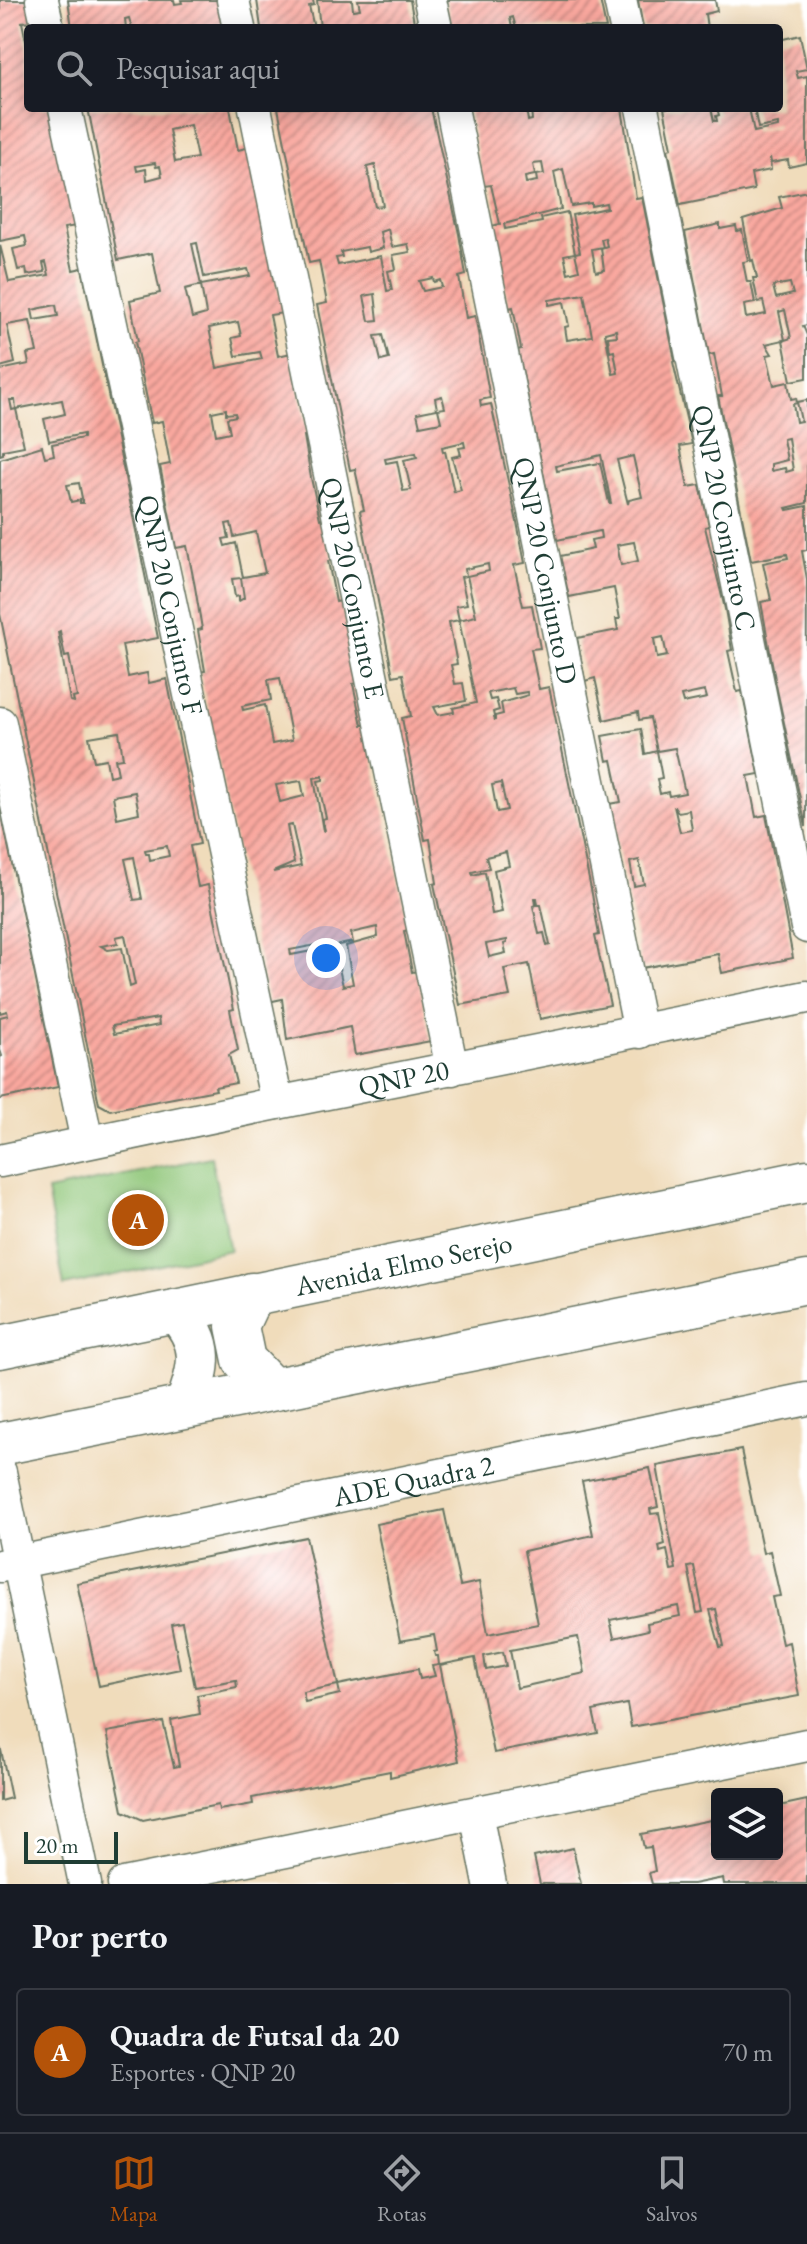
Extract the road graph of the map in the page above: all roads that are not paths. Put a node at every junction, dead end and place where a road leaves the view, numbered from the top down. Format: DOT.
graph roads {
  1 [pos="42,0"];
  2 [pos="233,0"];
  3 [pos="430,0"];
  4 [pos="620,0"];
  5 [pos="47,24"];
  6 [pos="238,24"];
  7 [pos="435,24"];
  8 [pos="625,24"];
  9 [pos="66,112"];
  10 [pos="256,112"];
  11 [pos="453,112"];
  12 [pos="643,112"];
  13 [pos="0,723"];
  14 [pos="807,927"];
  15 [pos="807,997"];
  16 [pos="640,1032"];
  17 [pos="452,1069"];
  18 [pos="277,1103"];
  19 [pos="87,1142"];
  20 [pos="0,1161"];
  21 [pos="807,1181"];
  22 [pos="807,1282"];
  23 [pos="252,1294"];
  24 [pos="176,1311"];
  25 [pos="0,1347"];
  26 [pos="271,1388"];
  27 [pos="807,1401"];
  28 [pos="186,1406"];
  29 [pos="0,1444"];
  30 [pos="0,1472"];
  31 [pos="10,1564"];
  32 [pos="807,1745"];
  33 [pos="476,1813"];
  34 [pos="85,1884"];
  35 [pos="124,1884"];
  36 [pos="490,1884"];
  1 -- 5 [label="street"];
  2 -- 6 [label="street"];
  3 -- 7 [label="street"];
  4 -- 8 [label="street"];
  9 -- 18 [label="street, QNP 20 Conjunto F"];
  10 -- 17 [label="street, QNP 20 Conjunto E"];
  11 -- 16 [label="street, QNP 20 Conjunto D"];
  12 -- 14 [label="street, QNP 20 Conjunto C"];
  13 -- 19 [label="street"];
  15 -- 16 [label="street, QNP 20"];
  16 -- 17 [label="street, QNP 20"];
  17 -- 18 [label="street, QNP 20"];
  18 -- 19 [label="street, QNP 20"];
  19 -- 20 [label="street, QNP 20"];
  21 -- 23 [label="main road, Avenida Elmo Serejo"];
  22 -- 26 [label="main road"];
  23 -- 24 [label="main road, Avenida Elmo Serejo"];
  23 -- 26 [label="main road"];
  24 -- 25 [label="main road, Avenida Elmo Serejo"];
  24 -- 28 [label="main road"];
  26 -- 28 [label="main road"];
  27 -- 31 [label="street, ADE Quadra 2"];
  28 -- 29 [label="main road"];
  30 -- 31 [label="street"];
  31 -- 34 [label="street"];
  32 -- 33 [label="street"];
  33 -- 35 [label="street"];
  33 -- 36 [label="street"];
}
